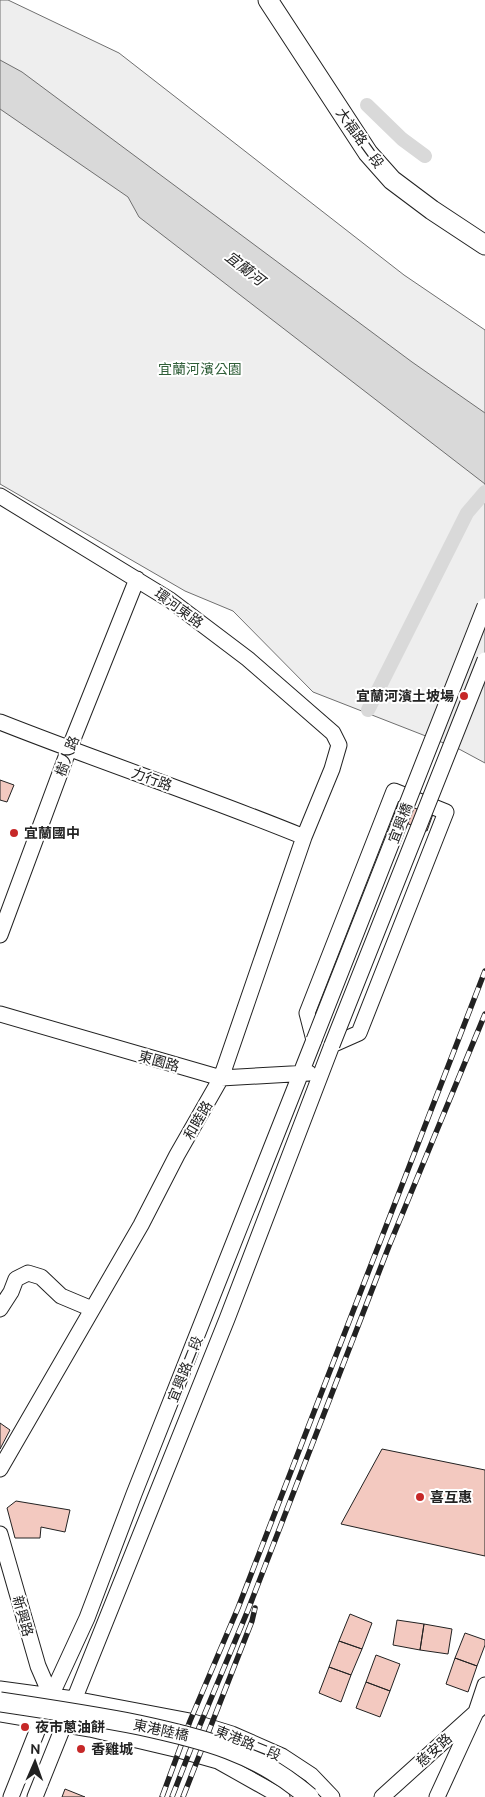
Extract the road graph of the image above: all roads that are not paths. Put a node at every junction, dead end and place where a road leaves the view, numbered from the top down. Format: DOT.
graph roads {
  1 [pos="268,0"];
  2 [pos="485,244"];
  3 [pos="0,496"];
  4 [pos="137,579"];
  5 [pos="485,606"];
  6 [pos="485,660"];
  7 [pos="0,722"];
  8 [pos="339,745"];
  9 [pos="69,749"];
  10 [pos="384,817"];
  11 [pos="304,837"];
  12 [pos="436,837"];
  13 [pos="0,934"];
  14 [pos="0,1014"];
  15 [pos="314,1040"];
  16 [pos="332,1045"];
  17 [pos="322,1072"];
  18 [pos="301,1073"];
  19 [pos="221,1078"];
  20 [pos="0,1309"];
  21 [pos="92,1309"];
  22 [pos="0,1469"];
  23 [pos="0,1534"];
  24 [pos="485,1685"];
  25 [pos="0,1689"];
  26 [pos="63,1698"];
  27 [pos="0,1702"];
  28 [pos="481,1708"];
  29 [pos="0,1714"];
  30 [pos="53,1723"];
  31 [pos="11,1797"];
  32 [pos="35,1797"];
  33 [pos="282,1797"];
  34 [pos="309,1797"];
  35 [pos="332,1797"];
  36 [pos="382,1797"];
  37 [pos="437,1797"];
  1 -- 2 [label="main road, 大福路二段"];
  3 -- 4 [label="street, 環河東路"];
  4 -- 8 [label="street, 環河東路"];
  4 -- 9 [label="street, 樹人路"];
  5 -- 15 [label="street, 宜興橋, bridge"];
  6 -- 16 [label="street, 宜興橋, bridge"];
  7 -- 9 [label="street, 力行路"];
  8 -- 11 [label="street, 和睦路"];
  9 -- 11 [label="street, 力行路"];
  9 -- 13 [label="street, 樹人路"];
  10 -- 12 [label="street"];
  10 -- 12 [label="street"];
  10 -- 15 [label="street"];
  11 -- 19 [label="street, 和睦路"];
  12 -- 16 [label="street"];
  14 -- 19 [label="street, 東園路"];
  15 -- 18 [label="street, 宜興路二段"];
  16 -- 17 [label="street, 宜興路二段"];
  17 -- 18 [label="street, 東園路"];
  17 -- 26 [label="street, 宜興路二段"];
  18 -- 19 [label="street, 東園路"];
  18 -- 26 [label="street, 宜興路二段"];
  19 -- 21 [label="street, 和睦路"];
  20 -- 21 [label="street"];
  21 -- 22 [label="street, 和睦路"];
  23 -- 26 [label="street, 新興路"];
  24 -- 28 [label="street"];
  25 -- 26 [label="street, 東港路二段"];
  26 -- 30 [label="street"];
  26 -- 30 [label="street"];
  26 -- 35 [label="street, 東港路二段"];
  27 -- 34 [label="main road, 東港陸橋, bridge"];
  28 -- 36 [label="street, 慈安路"];
  28 -- 37 [label="street"];
  29 -- 30 [label="street, 東港路二段"];
  30 -- 31 [label="street"];
  30 -- 32 [label="street"];
  30 -- 33 [label="street, 東港路二段"];
}
